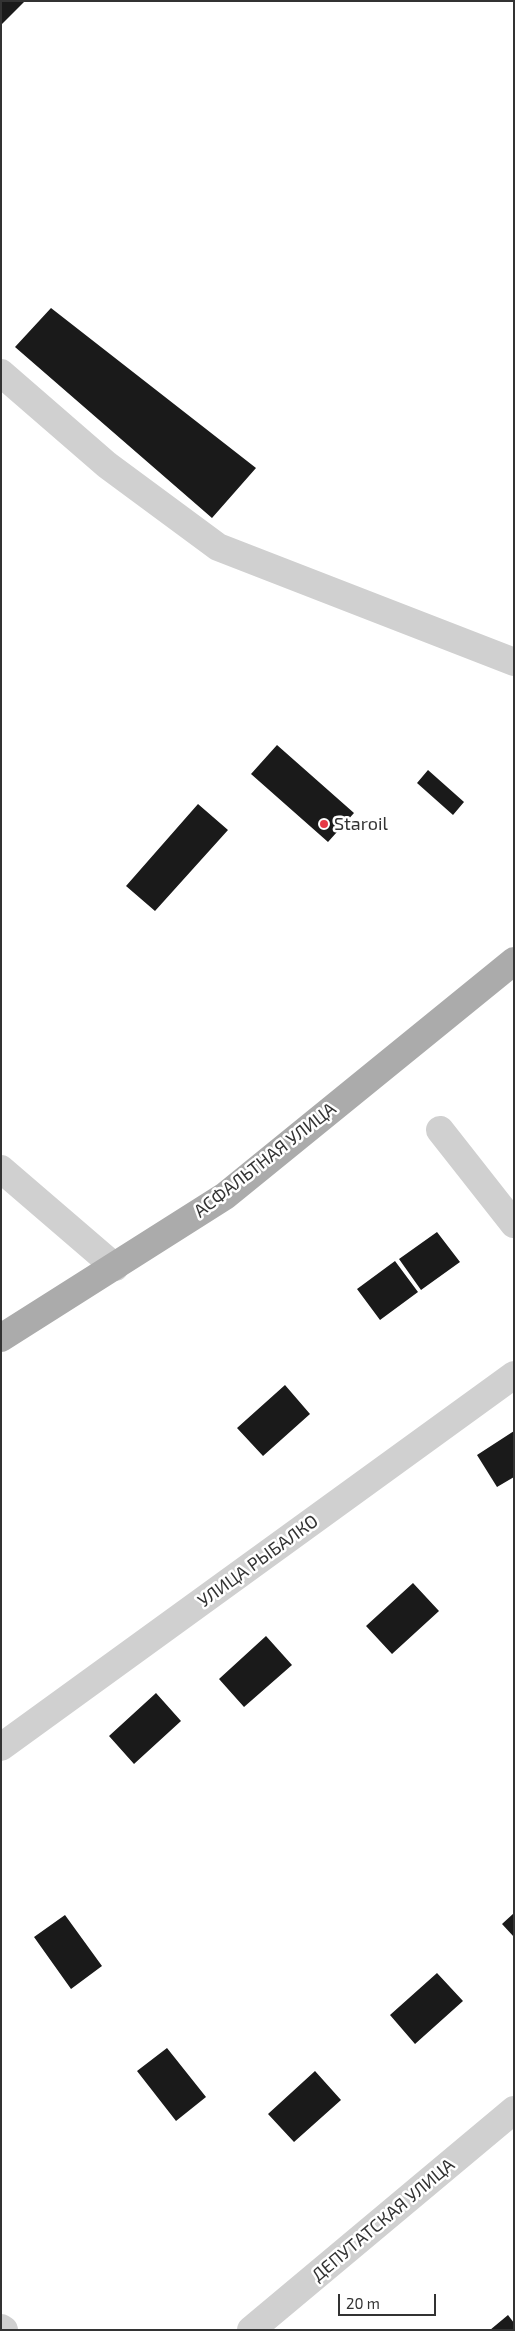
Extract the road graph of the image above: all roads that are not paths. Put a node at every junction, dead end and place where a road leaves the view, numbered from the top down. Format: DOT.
graph roads {
  1 [pos="1,373"];
  2 [pos="514,662"];
  3 [pos="514,961"];
  4 [pos="440,1130"];
  5 [pos="1,1169"];
  6 [pos="514,1224"];
  7 [pos="115,1267"];
  8 [pos="1,1338"];
  9 [pos="514,1375"];
  10 [pos="1,1747"];
  11 [pos="514,2110"];
  12 [pos="251,2330"];
  1 -- 2 [label="street"];
  3 -- 7 [label="main road, АСФАЛЬТНАЯ УЛИЦА"];
  4 -- 6 [label="street"];
  5 -- 7 [label="street"];
  7 -- 8 [label="main road, АСФАЛЬТНАЯ УЛИЦА"];
  9 -- 10 [label="street, УЛИЦА РЫБАЛКО"];
  11 -- 12 [label="street, ДЕПУТАТСКАЯ УЛИЦА"];
}
